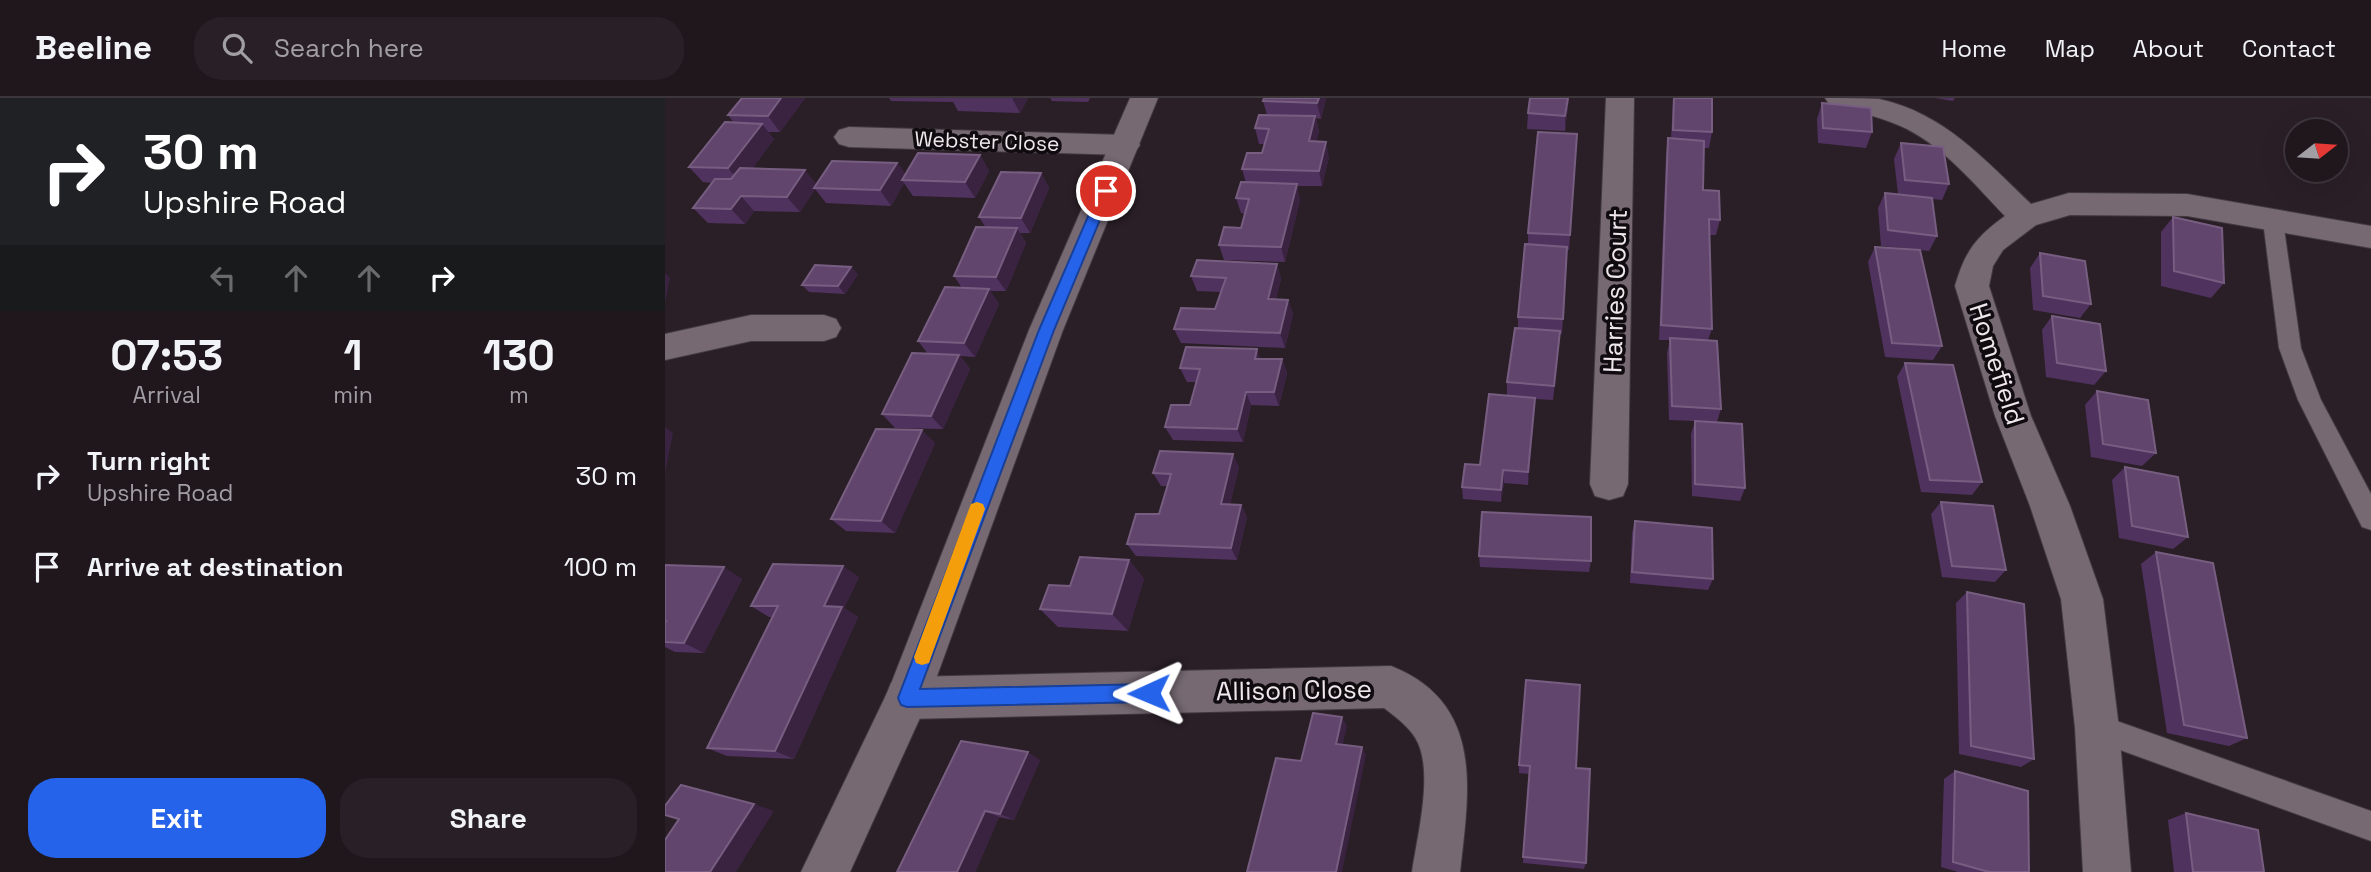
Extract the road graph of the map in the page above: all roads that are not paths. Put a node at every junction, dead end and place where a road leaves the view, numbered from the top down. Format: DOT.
graph roads {
  1 [pos="1144,98"];
  2 [pos="1620,98"];
  3 [pos="1839,98"];
  4 [pos="1909,108"];
  5 [pos="849,137"];
  6 [pos="1125,145"];
  7 [pos="2025,217"];
  8 [pos="2273,221"];
  9 [pos="2371,237"];
  10 [pos="824,328"];
  11 [pos="665,347"];
  12 [pos="1609,484"];
  13 [pos="2371,519"];
  14 [pos="907,698"];
  15 [pos="2097,728"];
  16 [pos="2371,826"];
  17 [pos="825,872"];
  18 [pos="1436,872"];
  19 [pos="2107,872"];
  1 -- 6 [label="street"];
  2 -- 12 [label="street, Harries Court"];
  3 -- 4 [label="street"];
  4 -- 7 [label="street"];
  5 -- 6 [label="street, Webster Close"];
  6 -- 14 [label="street"];
  7 -- 8 [label="street, Homefield"];
  7 -- 15 [label="street, Homefield"];
  8 -- 9 [label="street, Homefield"];
  8 -- 13 [label="lane"];
  10 -- 11 [label="street"];
  14 -- 17 [label="street"];
  14 -- 18 [label="street, Allison Close"];
  15 -- 16 [label="lane"];
  15 -- 19 [label="street, Homefield"];
}
